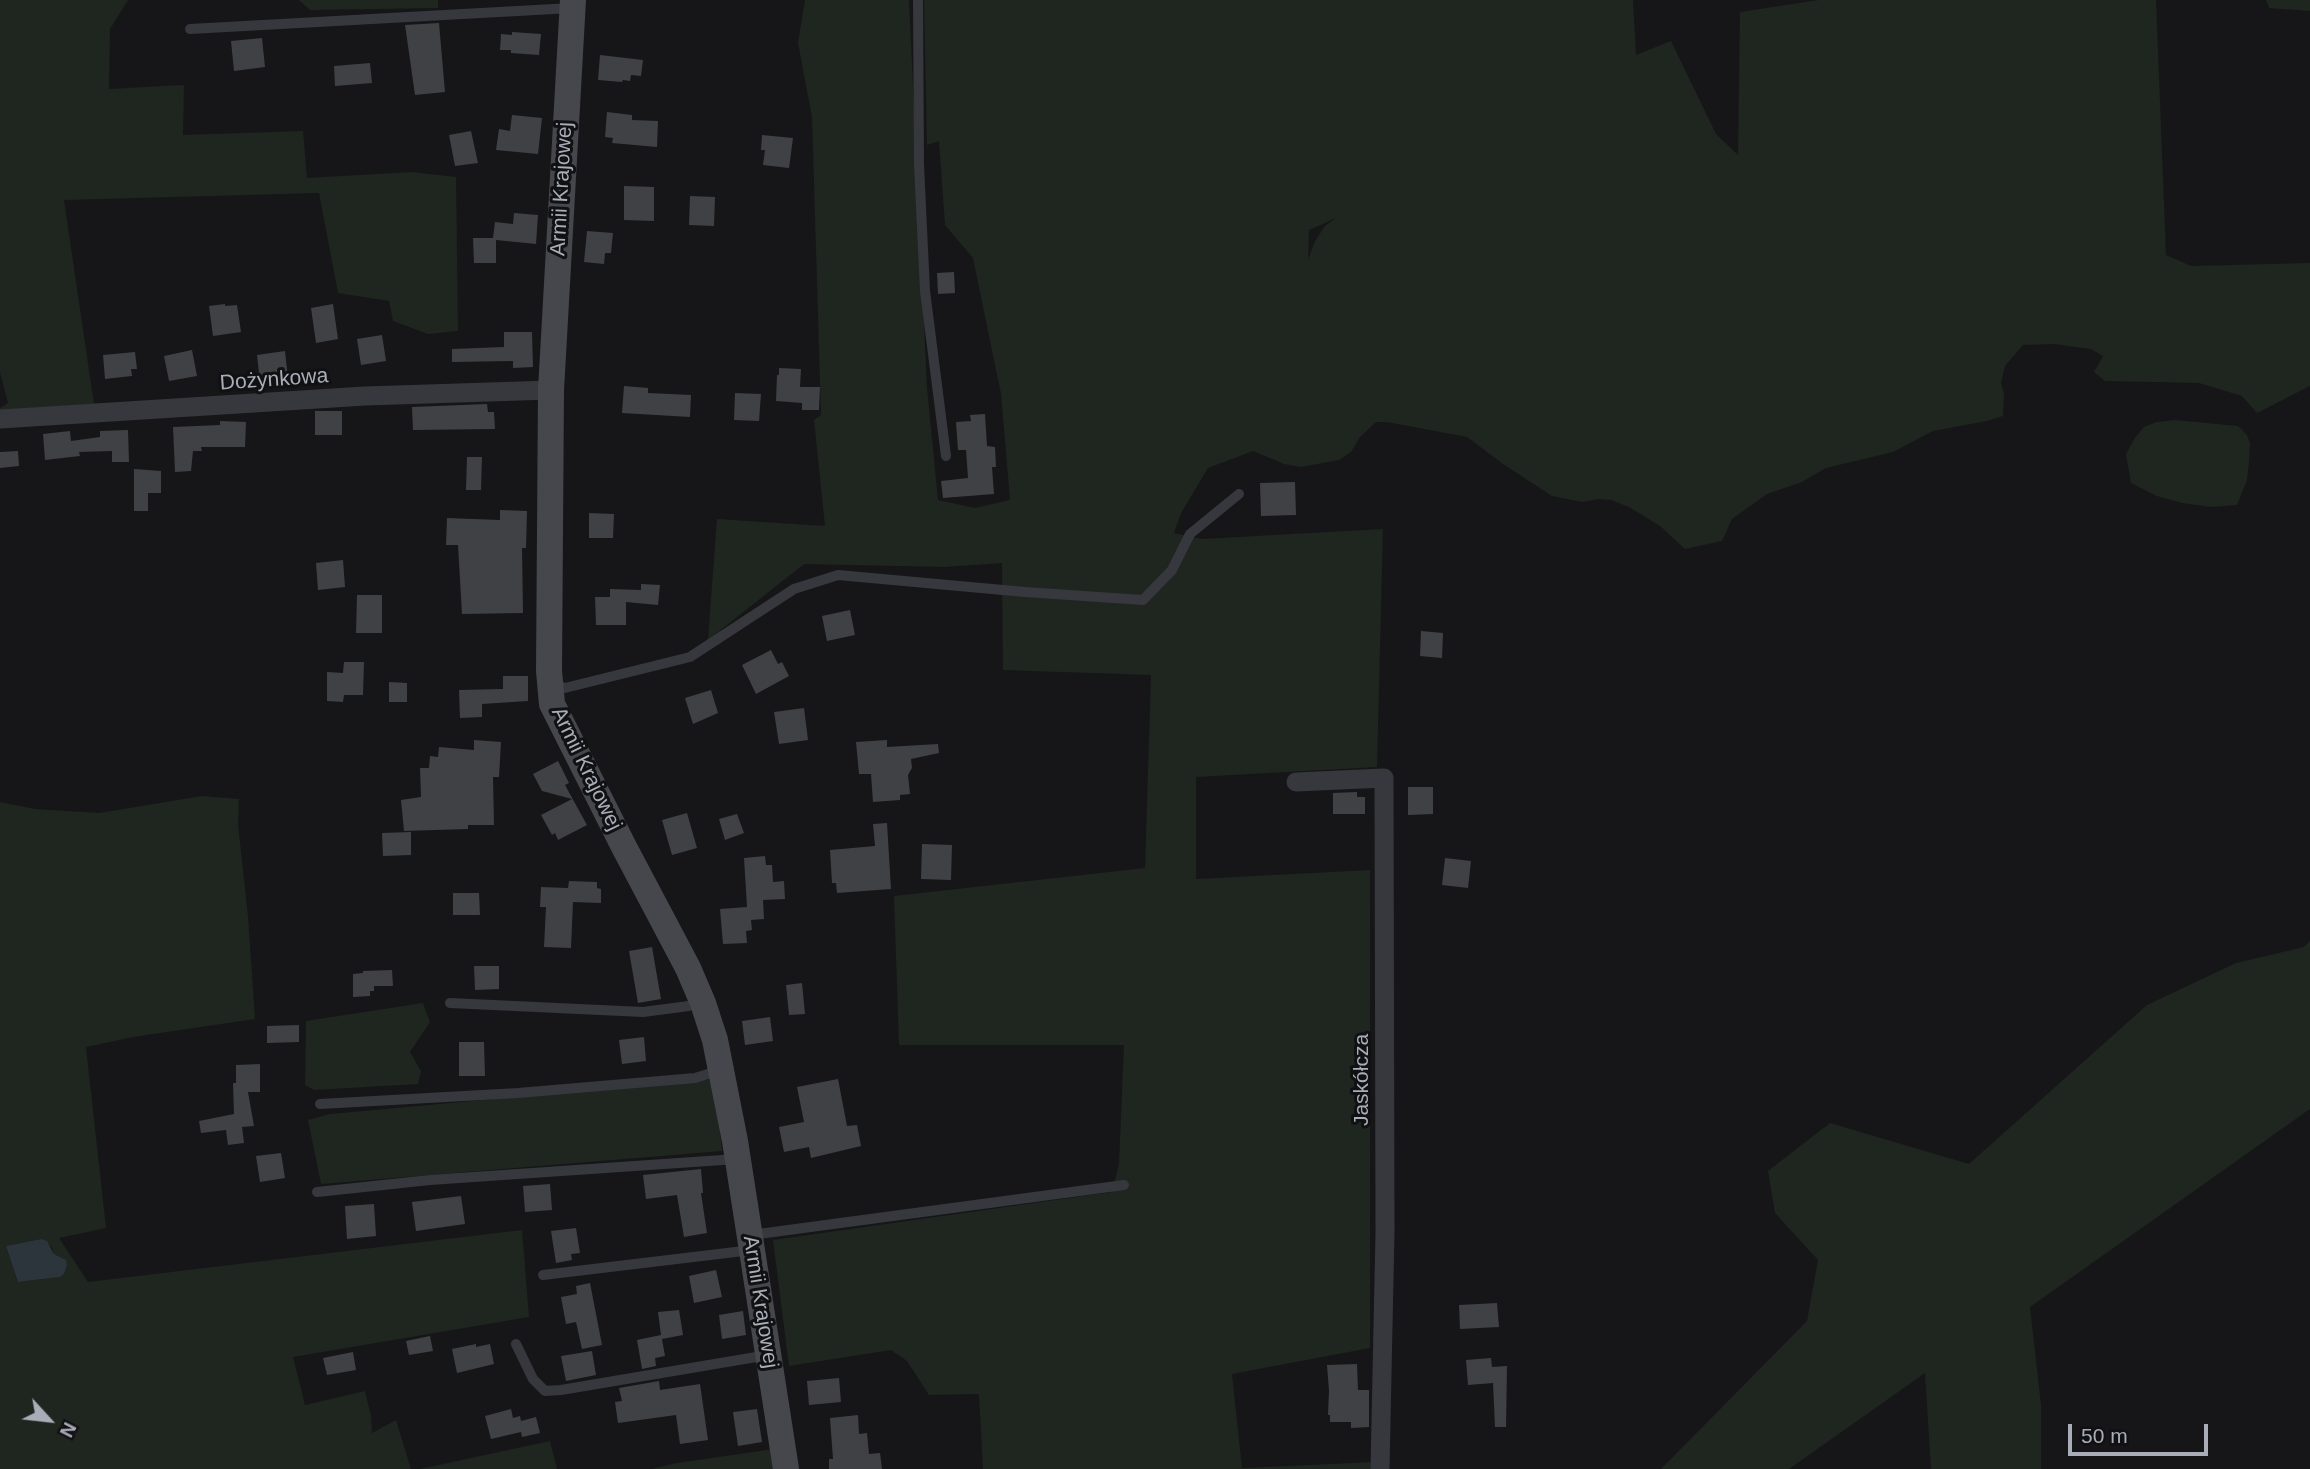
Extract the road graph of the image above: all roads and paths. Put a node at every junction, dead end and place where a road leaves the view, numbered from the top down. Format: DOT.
graph roads {
  1 [pos="918,0"];
  2 [pos="573,4"];
  3 [pos="190,29"];
  4 [pos="551,390"];
  5 [pos="0,419"];
  6 [pos="946,456"];
  7 [pos="1239,494"];
  8 [pos="550,683"];
  9 [pos="1296,782"];
  10 [pos="700,998"];
  11 [pos="450,1003"];
  12 [pos="721,1069"];
  13 [pos="320,1104"];
  14 [pos="738,1158"];
  15 [pos="1124,1185"];
  16 [pos="317,1192"];
  17 [pos="751,1243"];
  18 [pos="543,1275"];
  19 [pos="516,1344"];
  20 [pos="769,1354"];
  21 [pos="786,1469"];
  22 [pos="1380,1469"];
  1 -- 6 [label="lane"];
  2 -- 3 [label="lane"];
  2 -- 4 [label="street, Armii Krajowej"];
  4 -- 5 [label="street, Dożynkowa"];
  4 -- 8 [label="street, Armii Krajowej"];
  7 -- 8 [label="lane"];
  8 -- 10 [label="street, Armii Krajowej"];
  9 -- 22 [label="street, Jaskółcza"];
  10 -- 11 [label="lane"];
  10 -- 12 [label="street, Armii Krajowej"];
  12 -- 13 [label="lane"];
  12 -- 14 [label="street, Armii Krajowej"];
  14 -- 16 [label="lane"];
  14 -- 17 [label="street, Armii Krajowej"];
  15 -- 17 [label="lane"];
  17 -- 18 [label="lane"];
  17 -- 20 [label="street, Armii Krajowej"];
  19 -- 20 [label="lane"];
  20 -- 21 [label="street, Armii Krajowej"];
}
